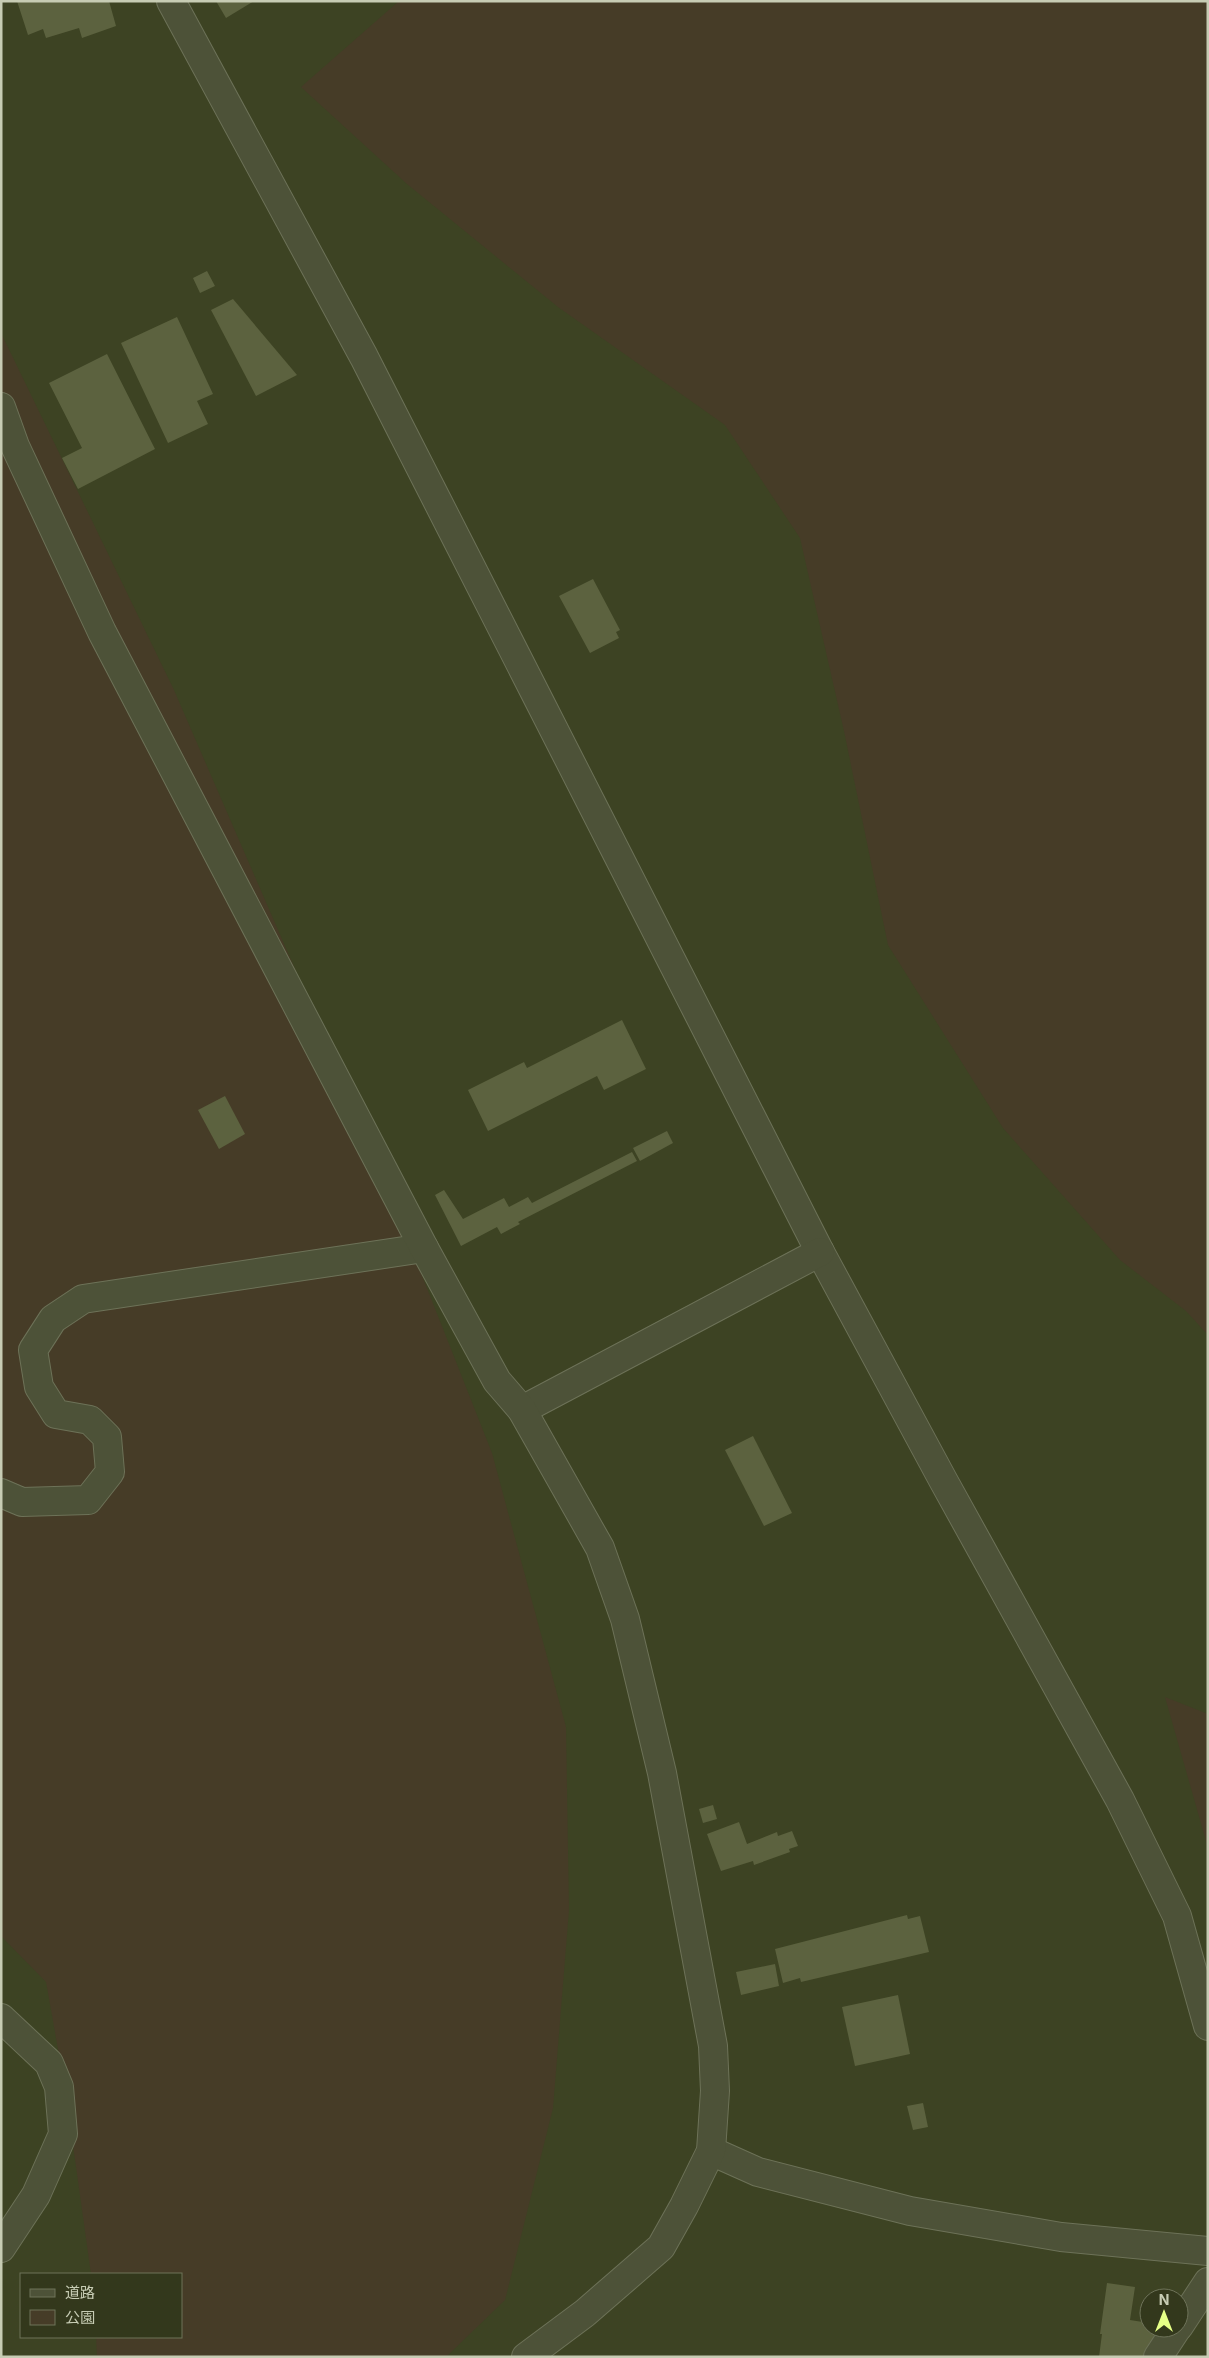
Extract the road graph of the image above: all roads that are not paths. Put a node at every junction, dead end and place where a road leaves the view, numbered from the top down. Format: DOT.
graph roads {
  1 [pos="171,1"];
  2 [pos="1,407"];
  3 [pos="424,1248"];
  4 [pos="820,1252"];
  5 [pos="522,1410"];
  6 [pos="1,1493"];
  7 [pos="1,2018"];
  8 [pos="1208,2026"];
  9 [pos="711,2151"];
  10 [pos="1,2248"];
  11 [pos="1208,2251"];
  12 [pos="1208,2282"];
  13 [pos="1189,2310"];
  14 [pos="1171,2338"];
  15 [pos="526,2357"];
  16 [pos="1158,2357"];
  1 -- 4 [label="street"];
  2 -- 3 [label="street"];
  3 -- 5 [label="street"];
  3 -- 6 [label="street"];
  4 -- 5 [label="street"];
  4 -- 8 [label="street"];
  5 -- 9 [label="street"];
  7 -- 10 [label="street"];
  9 -- 11 [label="street"];
  9 -- 15 [label="street"];
  12 -- 13 [label="street"];
  14 -- 16 [label="street"];
}
